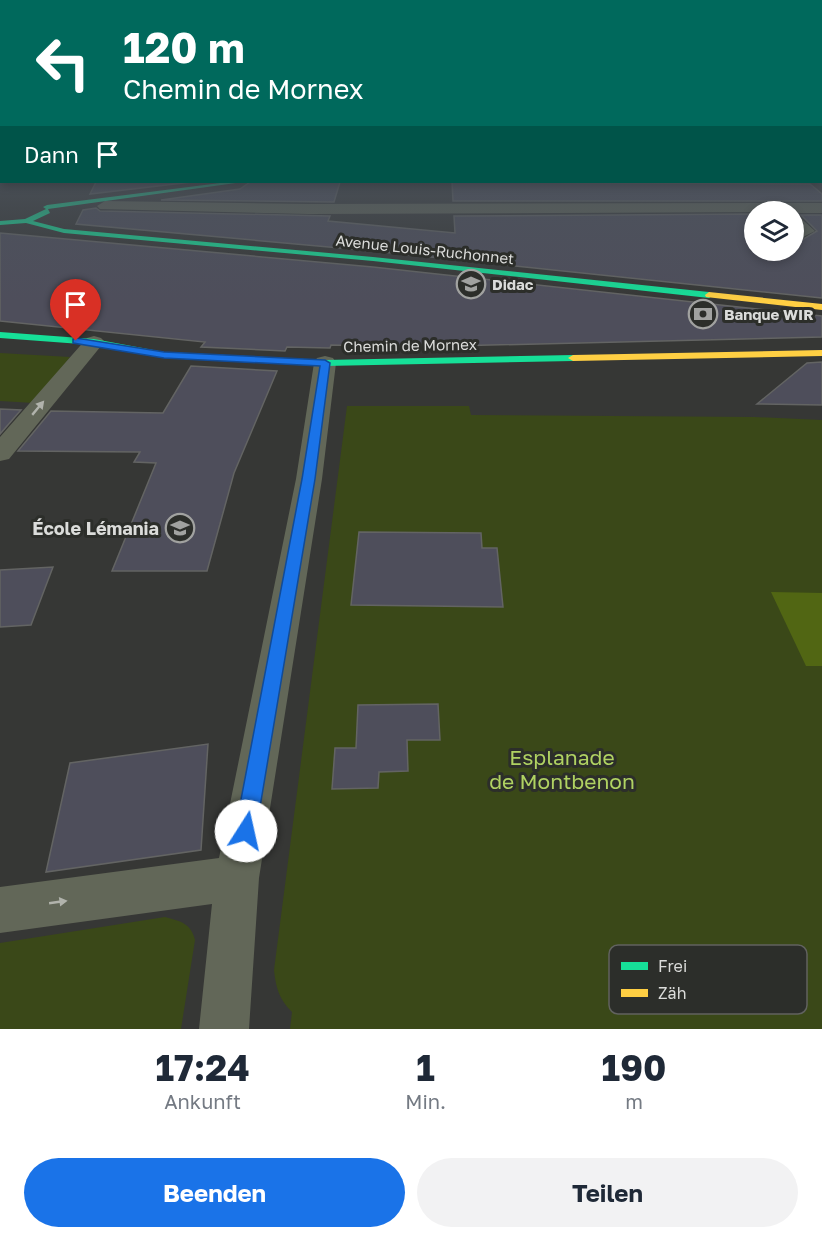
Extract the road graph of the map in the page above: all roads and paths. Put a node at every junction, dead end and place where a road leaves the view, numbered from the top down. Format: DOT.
graph roads {
  1 [pos="40,205"];
  2 [pos="105,206"];
  3 [pos="822,208"];
  4 [pos="804,210"];
  5 [pos="744,211"];
  6 [pos="26,221"];
  7 [pos="0,223"];
  8 [pos="822,307"];
  9 [pos="0,335"];
  10 [pos="94,342"];
  11 [pos="822,352"];
  12 [pos="325,363"];
  13 [pos="0,453"];
  14 [pos="237,878"];
  15 [pos="0,910"];
  16 [pos="224,1029"];
  1 -- 6 [label="street"];
  2 -- 5 [label="street"];
  3 -- 4 [label="street"];
  6 -- 7 [label="street"];
  6 -- 8 [label="street, Avenue Louis-Ruchonnet"];
  9 -- 10 [label="street, Chemin de Mornex"];
  10 -- 12 [label="street, Chemin de Mornex"];
  13 -- 10 [label="street, one-way"];
  11 -- 12 [label="street, Chemin de Mornex"];
  12 -- 14 [label="street"];
  15 -- 14 [label="street, one-way"];
  14 -- 16 [label="street"];
}
